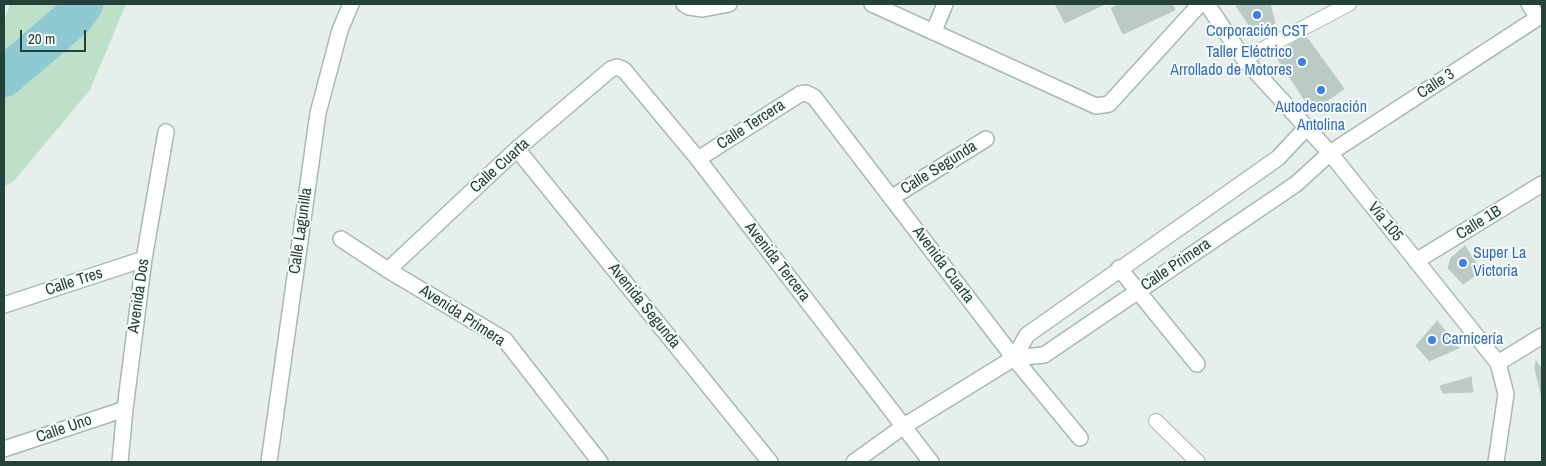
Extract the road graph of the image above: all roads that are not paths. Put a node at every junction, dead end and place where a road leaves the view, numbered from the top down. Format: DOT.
graph roads {
  1 [pos="351,4"];
  2 [pos="684,4"];
  3 [pos="729,4"];
  4 [pos="872,4"];
  5 [pos="945,4"];
  6 [pos="1200,4"];
  7 [pos="1207,4"];
  8 [pos="1349,4"];
  9 [pos="1529,4"];
  10 [pos="1540,17"];
  11 [pos="934,31"];
  12 [pos="1244,59"];
  13 [pos="617,67"];
  14 [pos="806,93"];
  15 [pos="1306,128"];
  16 [pos="166,132"];
  17 [pos="986,139"];
  18 [pos="517,149"];
  19 [pos="1330,153"];
  20 [pos="698,160"];
  21 [pos="1542,184"];
  22 [pos="891,198"];
  23 [pos="341,239"];
  24 [pos="144,259"];
  25 [pos="1416,261"];
  26 [pos="1119,268"];
  27 [pos="388,270"];
  28 [pos="1137,291"];
  29 [pos="4,305"];
  30 [pos="1542,336"];
  31 [pos="1014,358"];
  32 [pos="1498,363"];
  33 [pos="1197,364"];
  34 [pos="124,409"];
  35 [pos="1156,421"];
  36 [pos="904,426"];
  37 [pos="1080,438"];
  38 [pos="4,449"];
  39 [pos="120,462"];
  40 [pos="269,462"];
  41 [pos="600,462"];
  42 [pos="770,462"];
  43 [pos="854,462"];
  44 [pos="931,462"];
  45 [pos="1198,462"];
  46 [pos="1496,462"];
  1 -- 40 [label="street, Calle Lagunilla"];
  2 -- 3 [label="street"];
  4 -- 11 [label="street"];
  5 -- 11 [label="street"];
  6 -- 11 [label="street"];
  7 -- 12 [label="street, Vía 105"];
  8 -- 12 [label="lane"];
  9 -- 10 [label="street"];
  10 -- 19 [label="street, Calle 3"];
  12 -- 15 [label="street, Vía 105"];
  13 -- 18 [label="street, Calle Cuarta"];
  13 -- 20 [label="street, Avenida Tercera"];
  14 -- 20 [label="street, Calle Tercera"];
  14 -- 22 [label="street, Avenida Cuarta"];
  15 -- 19 [label="street, Vía 105"];
  15 -- 26 [label="street, Calle Primera"];
  16 -- 24 [label="street, Avenida Dos"];
  17 -- 22 [label="street, Calle Segunda"];
  18 -- 27 [label="street, Calle Cuarta"];
  18 -- 42 [label="street, Avenida Segunda"];
  19 -- 25 [label="street, Vía 105"];
  19 -- 28 [label="street, Calle Primera"];
  20 -- 36 [label="street, Avenida Tercera"];
  21 -- 25 [label="street, Calle 1B"];
  22 -- 31 [label="street, Avenida Cuarta"];
  23 -- 27 [label="street, Avenida Primera"];
  24 -- 29 [label="street, Calle Tres"];
  24 -- 34 [label="street, Avenida Dos"];
  25 -- 32 [label="street, Vía 105"];
  26 -- 28 [label="street"];
  26 -- 31 [label="street, Calle Primera"];
  27 -- 41 [label="street, Avenida Primera"];
  28 -- 31 [label="street, Calle Primera"];
  28 -- 33 [label="street"];
  30 -- 32 [label="street"];
  31 -- 36 [label="street, Calle Primera"];
  31 -- 37 [label="street, Avenida Cuarta"];
  32 -- 46 [label="street, Vía 105"];
  34 -- 38 [label="street, Calle Uno"];
  34 -- 39 [label="street, Avenida Dos"];
  35 -- 45 [label="lane"];
  36 -- 43 [label="street, Calle Primera"];
  36 -- 44 [label="street, Avenida Tercera"];
}
